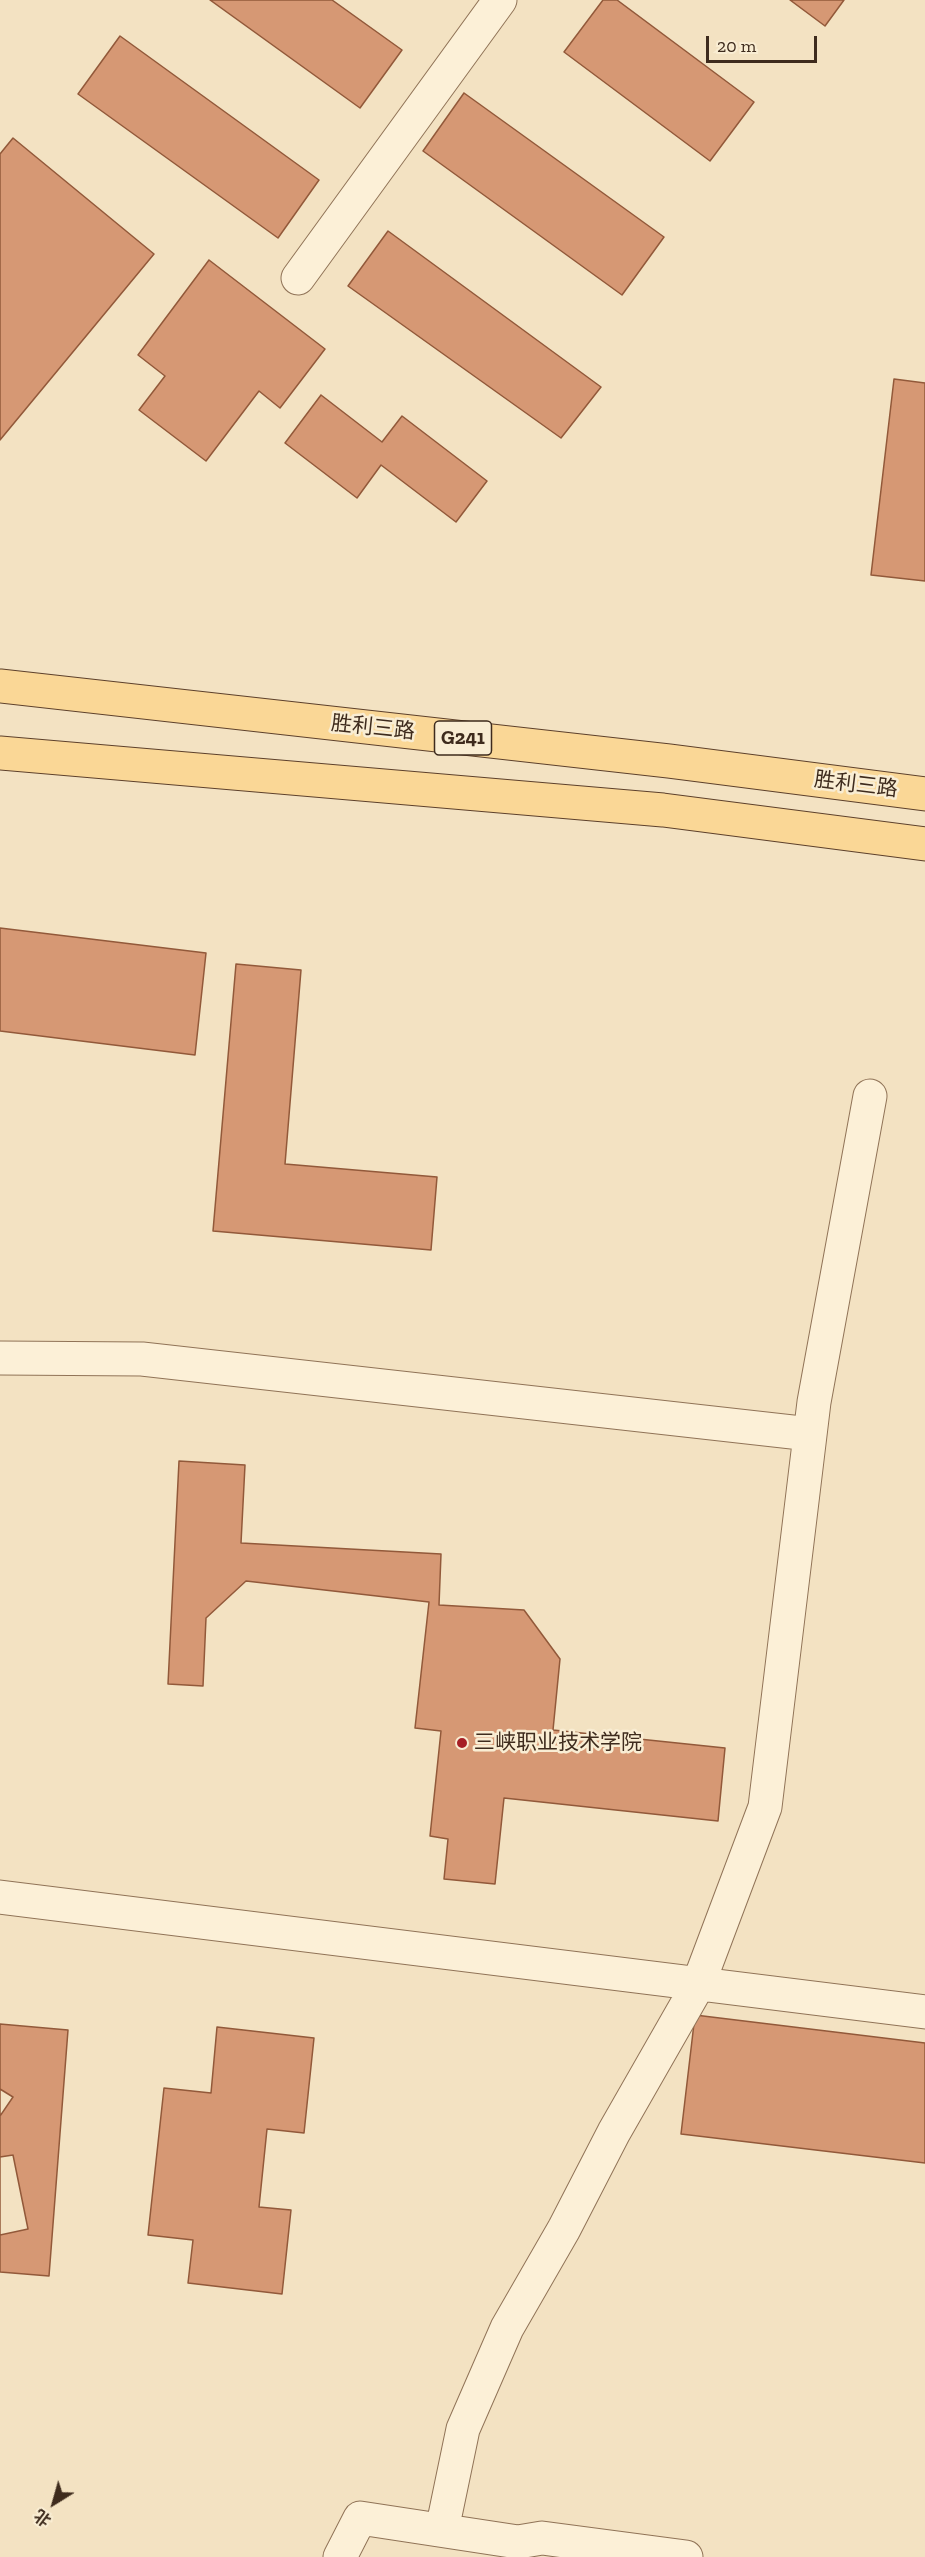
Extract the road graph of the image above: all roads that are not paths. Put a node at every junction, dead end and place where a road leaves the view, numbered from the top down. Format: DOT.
graph roads {
  1 [pos="500,0"];
  2 [pos="298,278"];
  3 [pos="0,686"];
  4 [pos="0,753"];
  5 [pos="925,794"];
  6 [pos="925,844"];
  7 [pos="870,1096"];
  8 [pos="0,1358"];
  9 [pos="810,1434"];
  10 [pos="0,1898"];
  11 [pos="698,1985"];
  12 [pos="925,2012"];
  13 [pos="442,2530"];
  14 [pos="517,2549"];
  15 [pos="340,2557"];
  16 [pos="686,2557"];
  1 -- 2 [label="street"];
  3 -- 5 [label="main road, 胜利三路 / G241"];
  4 -- 6 [label="main road"];
  7 -- 9 [label="street"];
  8 -- 9 [label="street"];
  9 -- 11 [label="street"];
  10 -- 11 [label="street"];
  11 -- 12 [label="street"];
  11 -- 13 [label="street"];
  13 -- 14 [label="street"];
  13 -- 15 [label="street"];
  14 -- 16 [label="street"];
}
